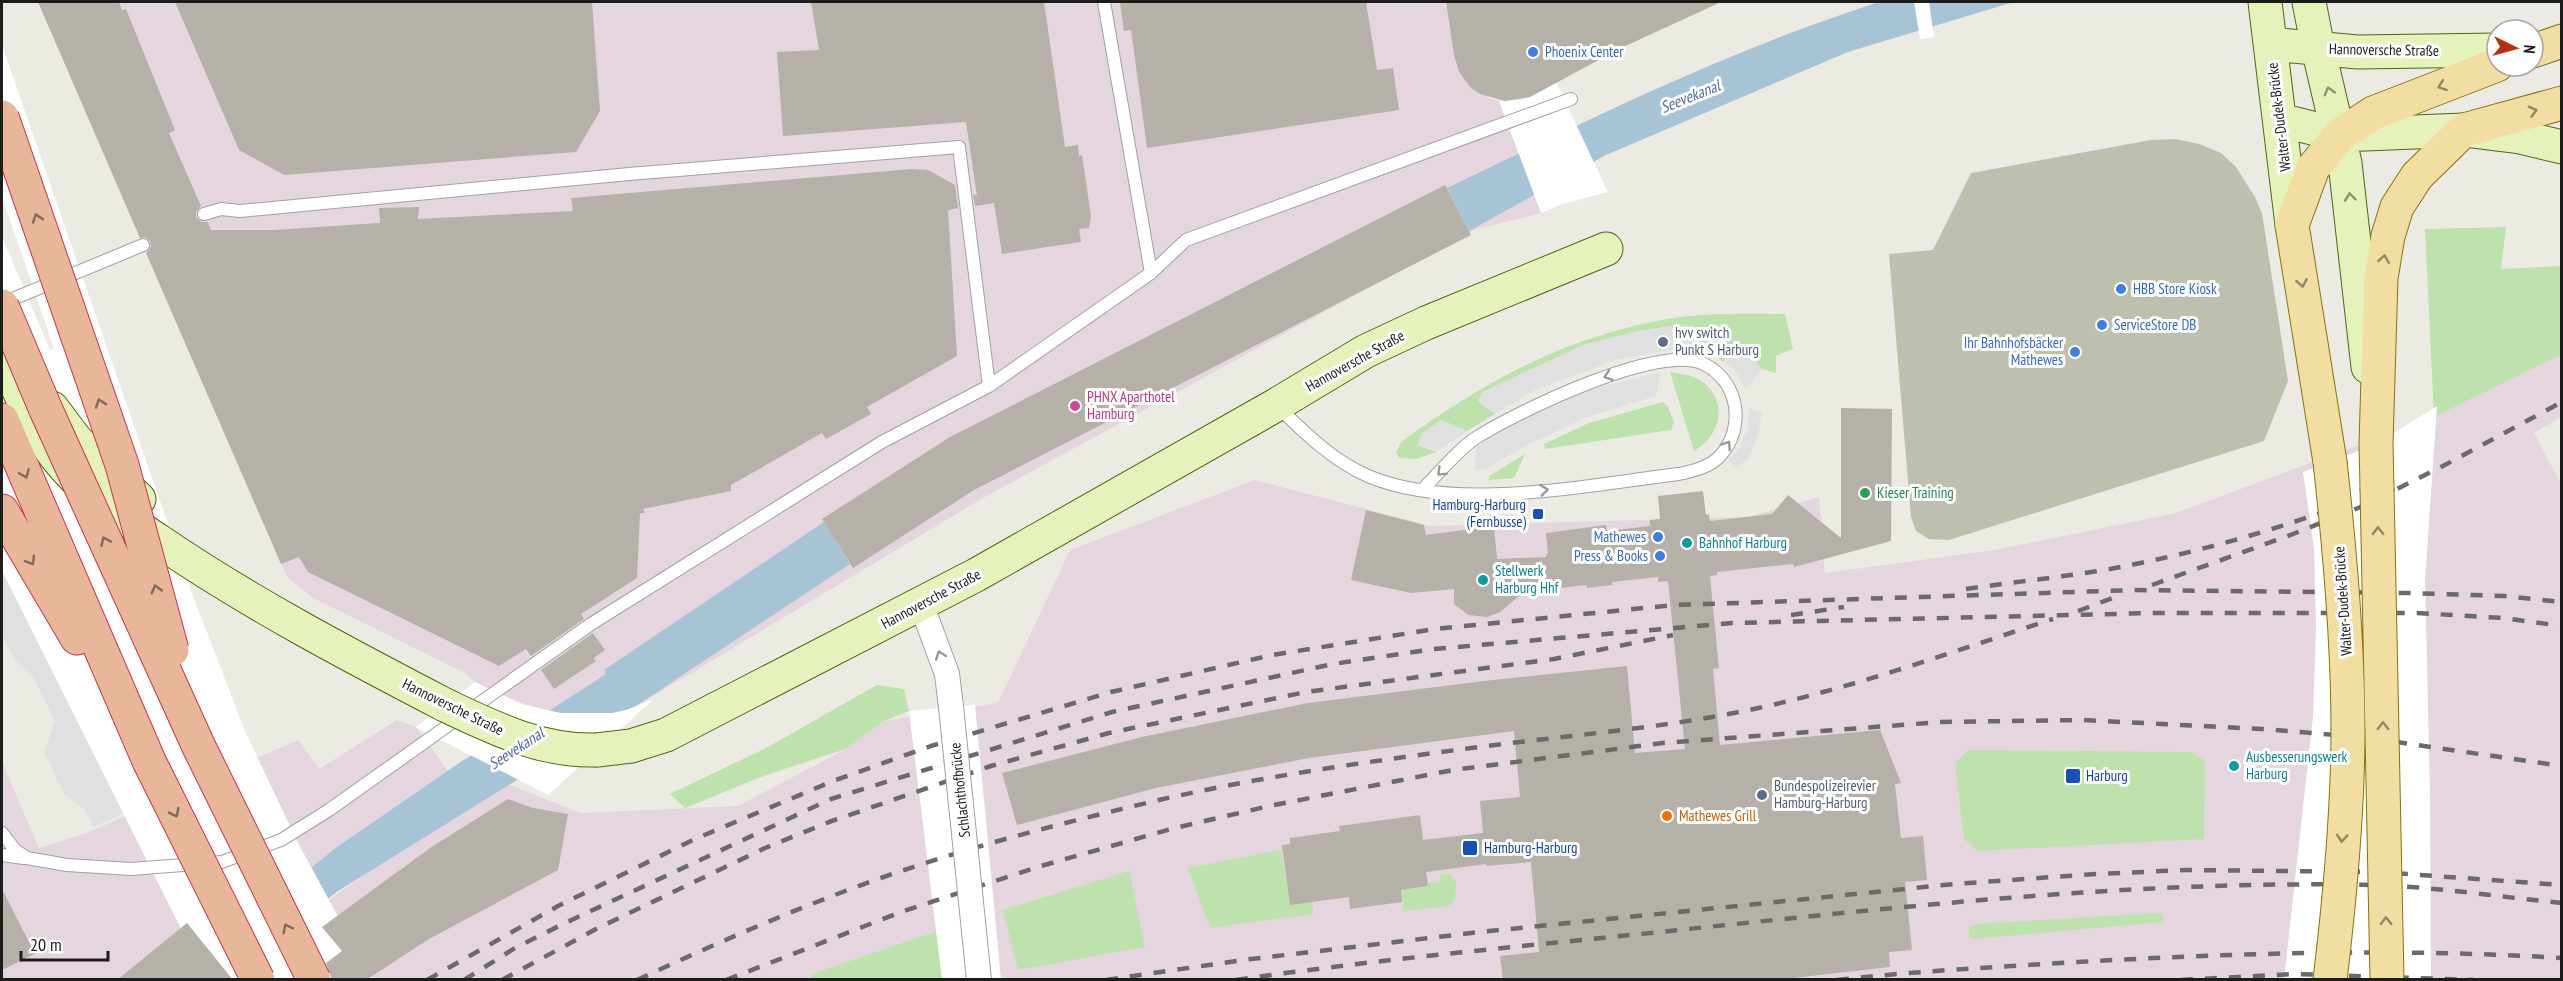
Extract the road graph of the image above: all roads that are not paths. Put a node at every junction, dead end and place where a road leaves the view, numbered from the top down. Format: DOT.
graph roads {
  1 [pos="1104,2"];
  2 [pos="2265,2"];
  3 [pos="2298,2"];
  4 [pos="2309,2"];
  5 [pos="2270,44"];
  6 [pos="2318,48"];
  7 [pos="2485,50"];
  8 [pos="2485,70"];
  9 [pos="1571,99"];
  10 [pos="2562,103"];
  11 [pos="2,117"];
  12 [pos="2280,120"];
  13 [pos="2464,130"];
  14 [pos="2340,135"];
  15 [pos="2562,147"];
  16 [pos="204,214"];
  17 [pos="2292,225"];
  18 [pos="143,245"];
  19 [pos="1606,249"];
  20 [pos="1151,273"];
  21 [pos="2,305"];
  22 [pos="2,338"];
  23 [pos="2,353"];
  24 [pos="989,386"];
  25 [pos="1276,405"];
  26 [pos="2,420"];
  27 [pos="2376,444"];
  28 [pos="1423,489"];
  29 [pos="2,511"];
  30 [pos="242,594"];
  31 [pos="921,604"];
  32 [pos="199,747"];
  33 [pos="149,761"];
  34 [pos="2,833"];
  35 [pos="2,855"];
  36 [pos="27,858"];
  37 [pos="258,980"];
  38 [pos="314,980"];
  39 [pos="980,980"];
  40 [pos="2330,980"];
  41 [pos="2387,980"];
  1 -- 20 [label="lane"];
  2 -- 5 [label="main road, Walter-Dudek-Brücke"];
  3 -- 5 [label="main road"];
  4 -- 6 [label="main road"];
  5 -- 6 [label="main road, Hannoversche Straße"];
  5 -- 12 [label="main road, Walter-Dudek-Brücke"];
  6 -- 7 [label="main road, Hannoversche Straße"];
  14 -- 6 [label="main road, one-way"];
  8 -- 14 [label="main road, one-way"];
  9 -- 20 [label="lane"];
  13 -- 10 [label="main road, one-way"];
  32 -- 11 [label="highway, one-way, bridge"];
  12 -- 14 [label="main road"];
  12 -- 17 [label="main road, Walter-Dudek-Brücke"];
  13 -- 14 [label="main road"];
  13 -- 15 [label="main road"];
  27 -- 13 [label="main road, one-way"];
  14 -- 17 [label="main road, Walter-Dudek-Brücke"];
  27 -- 14 [label="main road, one-way"];
  16 -- 24 [label="lane"];
  17 -- 40 [label="main road, Walter-Dudek-Brücke, one-way, bridge"];
  18 -- 21 [label="lane"];
  19 -- 25 [label="main road, Hannoversche Straße"];
  20 -- 24 [label="lane"];
  32 -- 21 [label="highway, one-way, bridge"];
  22 -- 30 [label="main road, Hannoversche Straße"];
  23 -- 30 [label="main road, Hannoversche Straße"];
  24 -- 36 [label="lane"];
  25 -- 28 [label="lane"];
  25 -- 31 [label="main road, Hannoversche Straße"];
  26 -- 33 [label="highway, one-way"];
  41 -- 27 [label="main road, one-way, bridge"];
  28 -- 28 [label="lane, one-way"];
  29 -- 33 [label="highway, one-way"];
  30 -- 31 [label="main road, Hannoversche Straße, bridge"];
  39 -- 31 [label="street, Schlachthofbrücke, one-way, bridge"];
  38 -- 32 [label="highway, one-way, bridge"];
  33 -- 37 [label="highway, one-way, bridge"];
  34 -- 36 [label="lane"];
  35 -- 36 [label="lane"];
}
